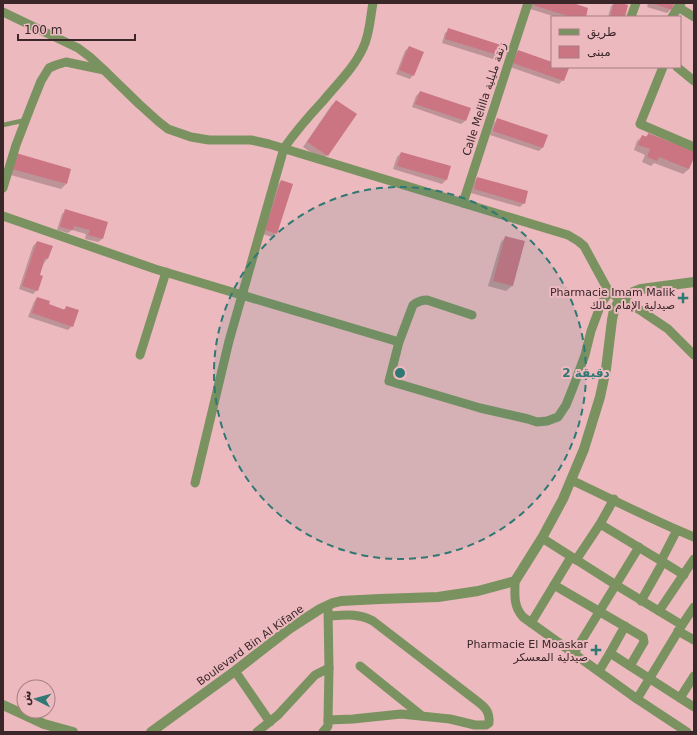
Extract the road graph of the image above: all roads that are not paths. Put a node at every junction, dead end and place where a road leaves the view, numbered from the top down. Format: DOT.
graph roads {
  1 [pos="373,3"];
  2 [pos="528,3"];
  3 [pos="636,3"];
  4 [pos="679,5"];
  5 [pos="3,12"];
  6 [pos="631,16"];
  7 [pos="673,16"];
  8 [pos="694,17"];
  9 [pos="78,48"];
  10 [pos="66,62"];
  11 [pos="663,68"];
  12 [pos="678,68"];
  13 [pos="104,70"];
  14 [pos="694,81"];
  15 [pos="26,120"];
  16 [pos="3,125"];
  17 [pos="694,147"];
  18 [pos="284,148"];
  19 [pos="3,188"];
  20 [pos="463,203"];
  21 [pos="3,216"];
  22 [pos="166,272"];
  23 [pos="694,282"];
  24 [pos="609,292"];
  25 [pos="242,295"];
  26 [pos="620,299"];
  27 [pos="472,315"];
  28 [pos="399,342"];
  29 [pos="140,354"];
  30 [pos="694,355"];
  31 [pos="571,480"];
  32 [pos="195,483"];
  33 [pos="614,499"];
  34 [pos="600,524"];
  35 [pos="677,530"];
  36 [pos="694,537"];
  37 [pos="542,538"];
  38 [pos="639,548"];
  39 [pos="573,559"];
  40 [pos="694,559"];
  41 [pos="662,561"];
  42 [pos="684,574"];
  43 [pos="515,581"];
  44 [pos="554,585"];
  45 [pos="616,585"];
  46 [pos="641,601"];
  47 [pos="328,605"];
  48 [pos="694,607"];
  49 [pos="599,611"];
  50 [pos="659,611"];
  51 [pos="329,616"];
  52 [pos="531,623"];
  53 [pos="625,626"];
  54 [pos="680,628"];
  55 [pos="694,640"];
  56 [pos="574,653"];
  57 [pos="610,653"];
  58 [pos="360,666"];
  59 [pos="630,666"];
  60 [pos="329,668"];
  61 [pos="235,671"];
  62 [pos="599,671"];
  63 [pos="694,676"];
  64 [pos="649,678"];
  65 [pos="680,698"];
  66 [pos="638,699"];
  67 [pos="3,705"];
  68 [pos="694,707"];
  69 [pos="422,716"];
  70 [pos="328,720"];
  71 [pos="270,722"];
  72 [pos="73,732"];
  73 [pos="151,732"];
  74 [pos="256,732"];
  75 [pos="323,732"];
  76 [pos="687,732"];
  1 -- 18 [label="street"];
  2 -- 20 [label="street, Calle Melilla زنقة مليلية"];
  3 -- 6 [label="street"];
  4 -- 7 [label="street"];
  4 -- 8 [label="street"];
  5 -- 9 [label="street"];
  9 -- 10 [label="street"];
  9 -- 13 [label="street"];
  10 -- 13 [label="street"];
  10 -- 15 [label="street"];
  11 -- 17 [label="street"];
  12 -- 14 [label="street"];
  13 -- 18 [label="street"];
  15 -- 16 [label="lane"];
  15 -- 19 [label="street"];
  18 -- 20 [label="street"];
  18 -- 25 [label="street"];
  20 -- 24 [label="street"];
  21 -- 22 [label="street"];
  22 -- 25 [label="street"];
  22 -- 29 [label="street"];
  23 -- 26 [label="street"];
  24 -- 26 [label="street"];
  24 -- 28 [label="street"];
  25 -- 28 [label="street"];
  25 -- 32 [label="street"];
  26 -- 30 [label="street"];
  26 -- 31 [label="street"];
  27 -- 28 [label="street"];
  31 -- 33 [label="street"];
  31 -- 37 [label="street"];
  33 -- 34 [label="street"];
  33 -- 35 [label="street"];
  34 -- 38 [label="street"];
  34 -- 39 [label="street"];
  35 -- 36 [label="street"];
  35 -- 41 [label="street"];
  37 -- 39 [label="street"];
  37 -- 43 [label="street"];
  38 -- 41 [label="street"];
  38 -- 45 [label="street"];
  39 -- 44 [label="street"];
  39 -- 45 [label="street"];
  40 -- 42 [label="street"];
  41 -- 42 [label="street"];
  41 -- 46 [label="street"];
  42 -- 50 [label="street"];
  43 -- 47 [label="street, Boulevard Bin Al Kifane"];
  43 -- 52 [label="street"];
  44 -- 49 [label="street"];
  44 -- 52 [label="street"];
  45 -- 46 [label="street"];
  45 -- 49 [label="street"];
  46 -- 50 [label="street"];
  47 -- 51 [label="street"];
  47 -- 61 [label="street, Boulevard Bin Al Kifane"];
  48 -- 54 [label="street"];
  49 -- 53 [label="street"];
  49 -- 56 [label="street"];
  50 -- 54 [label="street"];
  51 -- 60 [label="street"];
  51 -- 69 [label="street"];
  52 -- 56 [label="street"];
  53 -- 57 [label="street"];
  53 -- 59 [label="street"];
  54 -- 55 [label="street"];
  54 -- 64 [label="street"];
  56 -- 62 [label="street"];
  57 -- 59 [label="street"];
  57 -- 62 [label="street"];
  58 -- 69 [label="street"];
  59 -- 64 [label="street"];
  60 -- 70 [label="street"];
  60 -- 71 [label="street"];
  61 -- 71 [label="street"];
  61 -- 73 [label="street, Boulevard Bin Al Kifane"];
  62 -- 66 [label="street"];
  63 -- 65 [label="street"];
  64 -- 65 [label="street"];
  64 -- 66 [label="street"];
  65 -- 68 [label="street"];
  66 -- 76 [label="street"];
  67 -- 72 [label="street"];
  69 -- 70 [label="street"];
  70 -- 75 [label="street"];
  71 -- 74 [label="street"];
}
